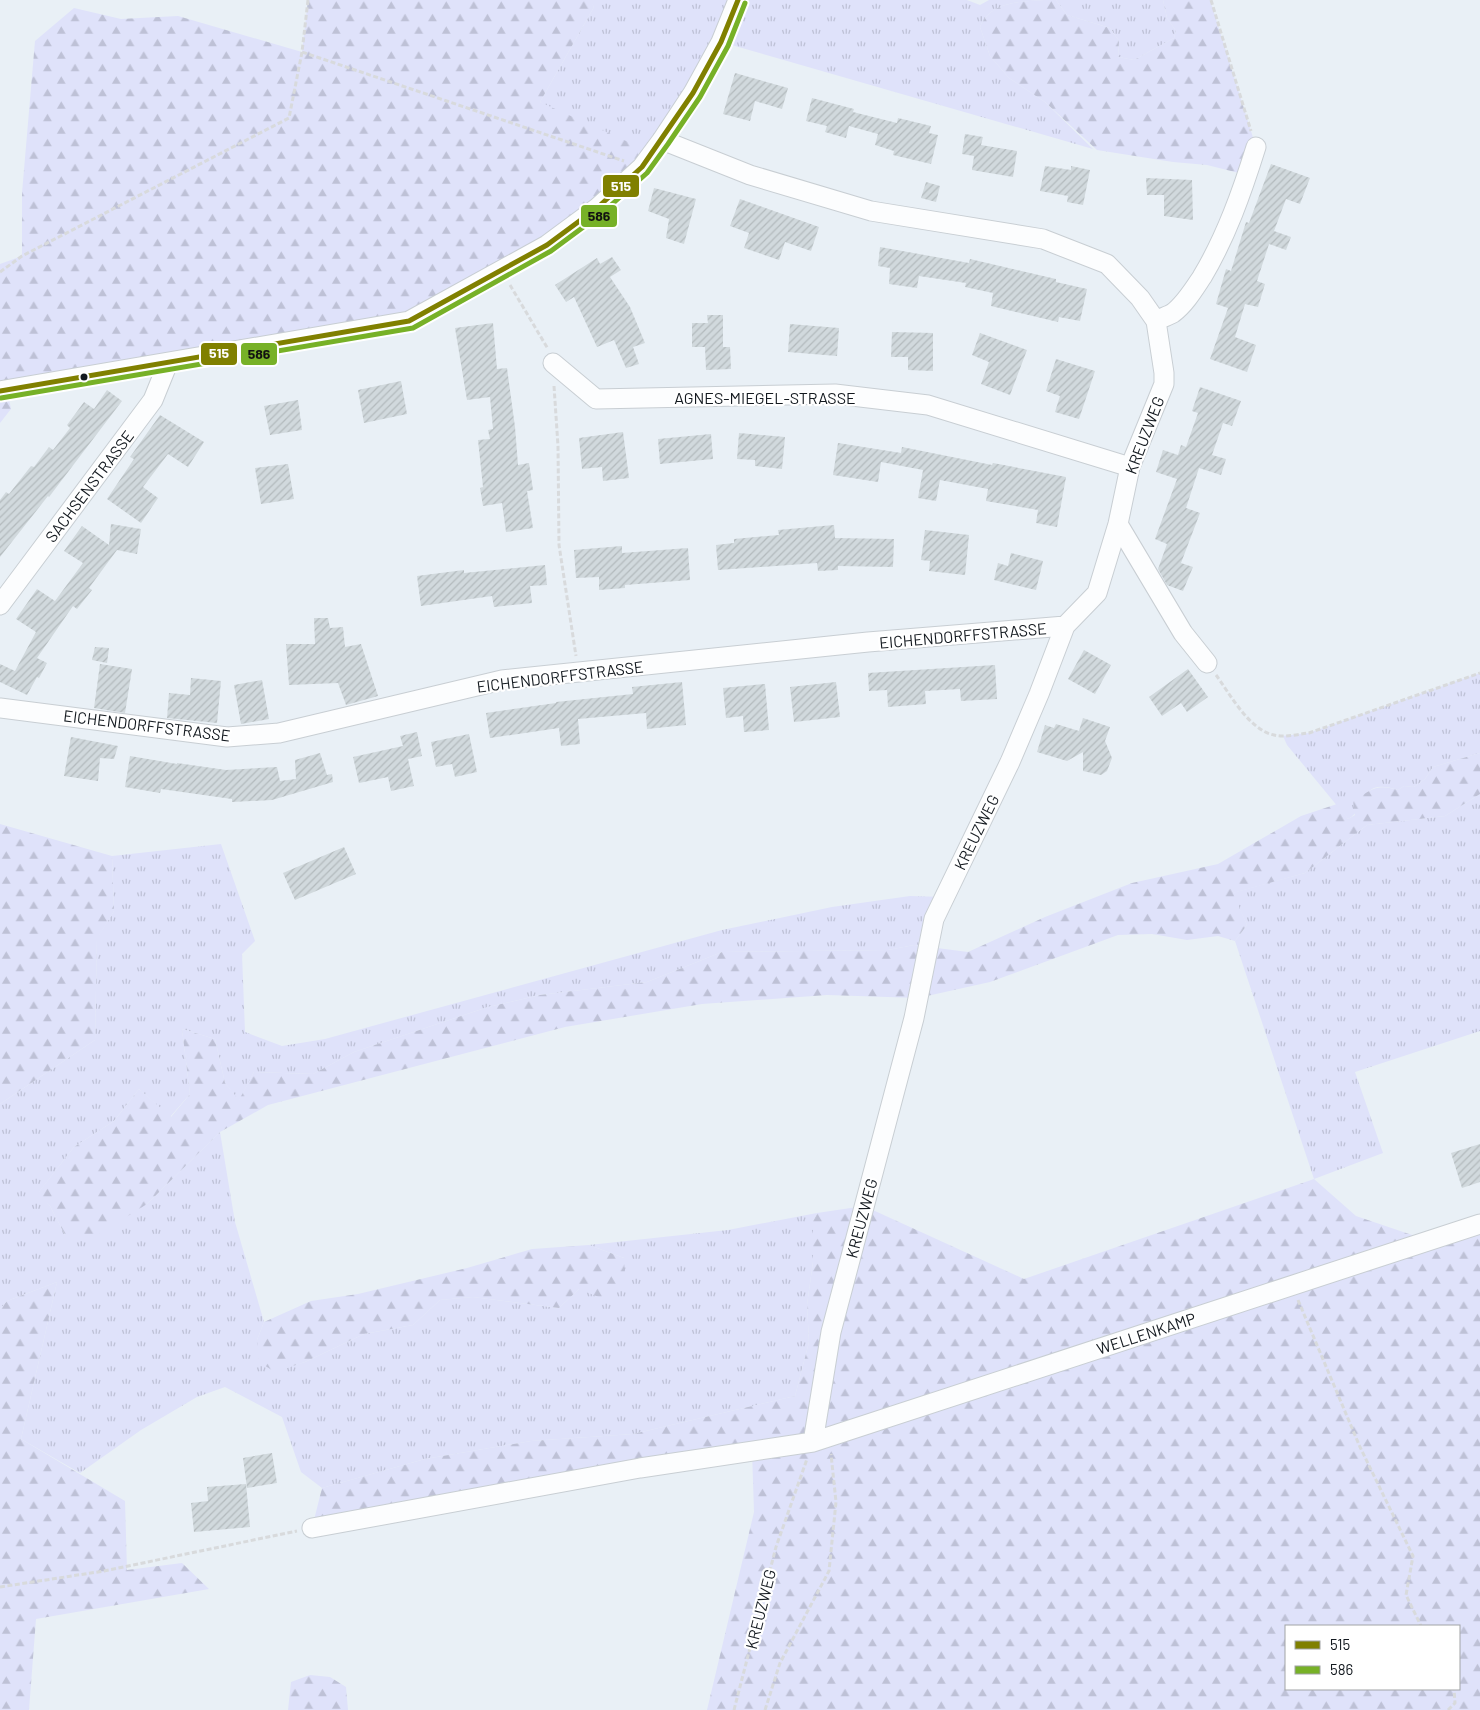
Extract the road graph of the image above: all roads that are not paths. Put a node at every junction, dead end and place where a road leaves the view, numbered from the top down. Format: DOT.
graph roads {
  1 [pos="738,0"];
  2 [pos="662,140"];
  3 [pos="1256,147"];
  4 [pos="1156,321"];
  5 [pos="168,363"];
  6 [pos="553,363"];
  7 [pos="0,390"];
  8 [pos="1130,467"];
  9 [pos="1118,524"];
  10 [pos="0,605"];
  11 [pos="1065,626"];
  12 [pos="1207,663"];
  13 [pos="0,708"];
  14 [pos="1480,1224"];
  15 [pos="821,1439"];
  16 [pos="312,1528"];
  1 -- 2 [label="street"];
  2 -- 4 [label="street"];
  2 -- 5 [label="street"];
  3 -- 4 [label="street"];
  4 -- 8 [label="street, KREUZWEG"];
  5 -- 7 [label="street"];
  5 -- 10 [label="street, SACHSENSTRASSE"];
  6 -- 8 [label="street, AGNES-MIEGEL-STRASSE"];
  8 -- 9 [label="street, KREUZWEG"];
  9 -- 11 [label="street, KREUZWEG"];
  9 -- 12 [label="street"];
  11 -- 13 [label="street, EICHENDORFFSTRASSE"];
  11 -- 15 [label="street, KREUZWEG"];
  14 -- 15 [label="street, WELLENKAMP"];
  15 -- 16 [label="street, WELLENKAMP"];
}
